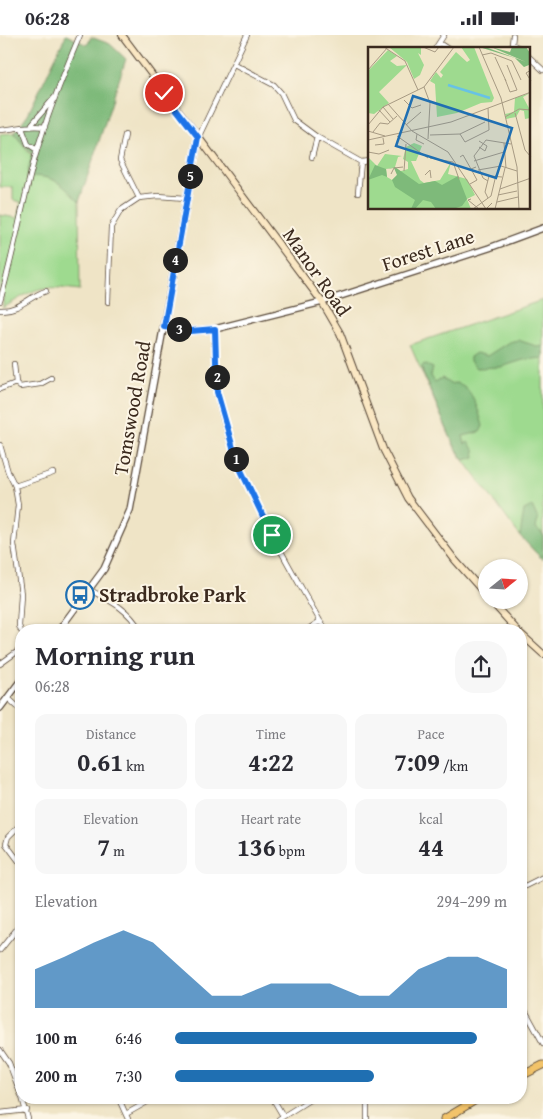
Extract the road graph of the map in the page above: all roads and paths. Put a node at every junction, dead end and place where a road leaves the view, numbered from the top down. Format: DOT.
graph roads {
  1 [pos="80,35"];
  2 [pos="122,35"];
  3 [pos="247,35"];
  4 [pos="444,35"];
  5 [pos="513,35"];
  6 [pos="439,43"];
  7 [pos="511,46"];
  8 [pos="436,47"];
  9 [pos="445,47"];
  10 [pos="530,58"];
  11 [pos="234,64"];
  12 [pos="543,70"];
  13 [pos="56,96"];
  14 [pos="32,124"];
  15 [pos="45,127"];
  16 [pos="22,128"];
  17 [pos="0,129"];
  18 [pos="125,135"];
  19 [pos="198,137"];
  20 [pos="316,137"];
  21 [pos="37,150"];
  22 [pos="312,157"];
  23 [pos="368,161"];
  24 [pos="361,162"];
  25 [pos="358,193"];
  26 [pos="139,198"];
  27 [pos="186,198"];
  28 [pos="543,227"];
  29 [pos="46,291"];
  30 [pos="0,301"];
  31 [pos="108,302"];
  32 [pos="322,302"];
  33 [pos="0,310"];
  34 [pos="164,327"];
  35 [pos="215,329"];
  36 [pos="14,364"];
  37 [pos="51,378"];
  38 [pos="16,383"];
  39 [pos="0,389"];
  40 [pos="0,445"];
  41 [pos="53,473"];
  42 [pos="15,486"];
  43 [pos="478,586"];
  44 [pos="91,589"];
  45 [pos="498,609"];
  46 [pos="320,621"];
  47 [pos="20,624"];
  48 [pos="64,624"];
  49 [pos="136,624"];
  50 [pos="316,624"];
  51 [pos="322,624"];
  52 [pos="512,624"];
  53 [pos="527,639"];
  54 [pos="15,653"];
  55 [pos="543,654"];
  56 [pos="0,664"];
  57 [pos="15,689"];
  58 [pos="8,698"];
  59 [pos="15,704"];
  60 [pos="0,708"];
  61 [pos="15,830"];
  62 [pos="6,844"];
  63 [pos="0,849"];
  64 [pos="15,857"];
  65 [pos="543,877"];
  66 [pos="527,885"];
  67 [pos="15,931"];
  68 [pos="0,950"];
  69 [pos="527,1014"];
  70 [pos="543,1043"];
  71 [pos="0,1050"];
  72 [pos="543,1065"];
  73 [pos="527,1073"];
  74 [pos="15,1078"];
  75 [pos="25,1104"];
  76 [pos="121,1104"];
  77 [pos="145,1104"];
  78 [pos="275,1104"];
  79 [pos="303,1104"];
  80 [pos="366,1104"];
  81 [pos="470,1104"];
  82 [pos="27,1110"];
  83 [pos="0,1113"];
  84 [pos="127,1116"];
  85 [pos="281,1118"];
  86 [pos="28,1119"];
  87 [pos="367,1119"];
  88 [pos="444,1119"];
  1 -- 13 [label="street"];
  2 -- 19 [label="main road, Manor Road"];
  3 -- 11 [label="street"];
  4 -- 6 [label="street"];
  5 -- 7 [label="street"];
  6 -- 8 [label="street"];
  6 -- 9 [label="street"];
  10 -- 12 [label="street"];
  11 -- 19 [label="street"];
  11 -- 20 [label="street"];
  13 -- 14 [label="street"];
  13 -- 15 [label="street"];
  14 -- 15 [label="street"];
  14 -- 16 [label="street"];
  15 -- 21 [label="street"];
  16 -- 17 [label="street"];
  16 -- 21 [label="street"];
  18 -- 26 [label="street"];
  19 -- 27 [label="street, Tomswood Road"];
  19 -- 32 [label="main road, Manor Road"];
  20 -- 22 [label="street"];
  20 -- 24 [label="street"];
  21 -- 30 [label="street"];
  23 -- 24 [label="street"];
  24 -- 25 [label="street"];
  26 -- 27 [label="street"];
  26 -- 31 [label="street"];
  27 -- 34 [label="street, Tomswood Road"];
  28 -- 32 [label="street, Forest Lane"];
  29 -- 33 [label="street"];
  32 -- 35 [label="street, Forest Lane"];
  32 -- 43 [label="main road, Manor Road"];
  34 -- 35 [label="street, Forest Lane"];
  34 -- 44 [label="street, Tomswood Road"];
  35 -- 46 [label="street"];
  36 -- 38 [label="street"];
  37 -- 38 [label="street"];
  38 -- 39 [label="street"];
  40 -- 42 [label="street"];
  41 -- 42 [label="street"];
  42 -- 47 [label="street"];
  44 -- 48 [label="street, Tomswood Road"];
  44 -- 49 [label="street"];
  45 -- 52 [label="main road"];
  46 -- 50 [label="street"];
  46 -- 51 [label="street"];
  53 -- 55 [label="main road"];
  54 -- 56 [label="street"];
  57 -- 58 [label="street"];
  58 -- 59 [label="street"];
  58 -- 60 [label="street"];
  61 -- 62 [label="street"];
  62 -- 63 [label="street"];
  62 -- 64 [label="street"];
  65 -- 66 [label="street"];
  67 -- 68 [label="street"];
  69 -- 70 [label="street"];
  71 -- 74 [label="street"];
  72 -- 73 [label="main road"];
  75 -- 82 [label="street"];
  76 -- 84 [label="street"];
  77 -- 84 [label="street"];
  78 -- 85 [label="street"];
  79 -- 85 [label="street"];
  80 -- 87 [label="street"];
  81 -- 88 [label="main road"];
  82 -- 83 [label="street"];
  82 -- 86 [label="street"];
}
